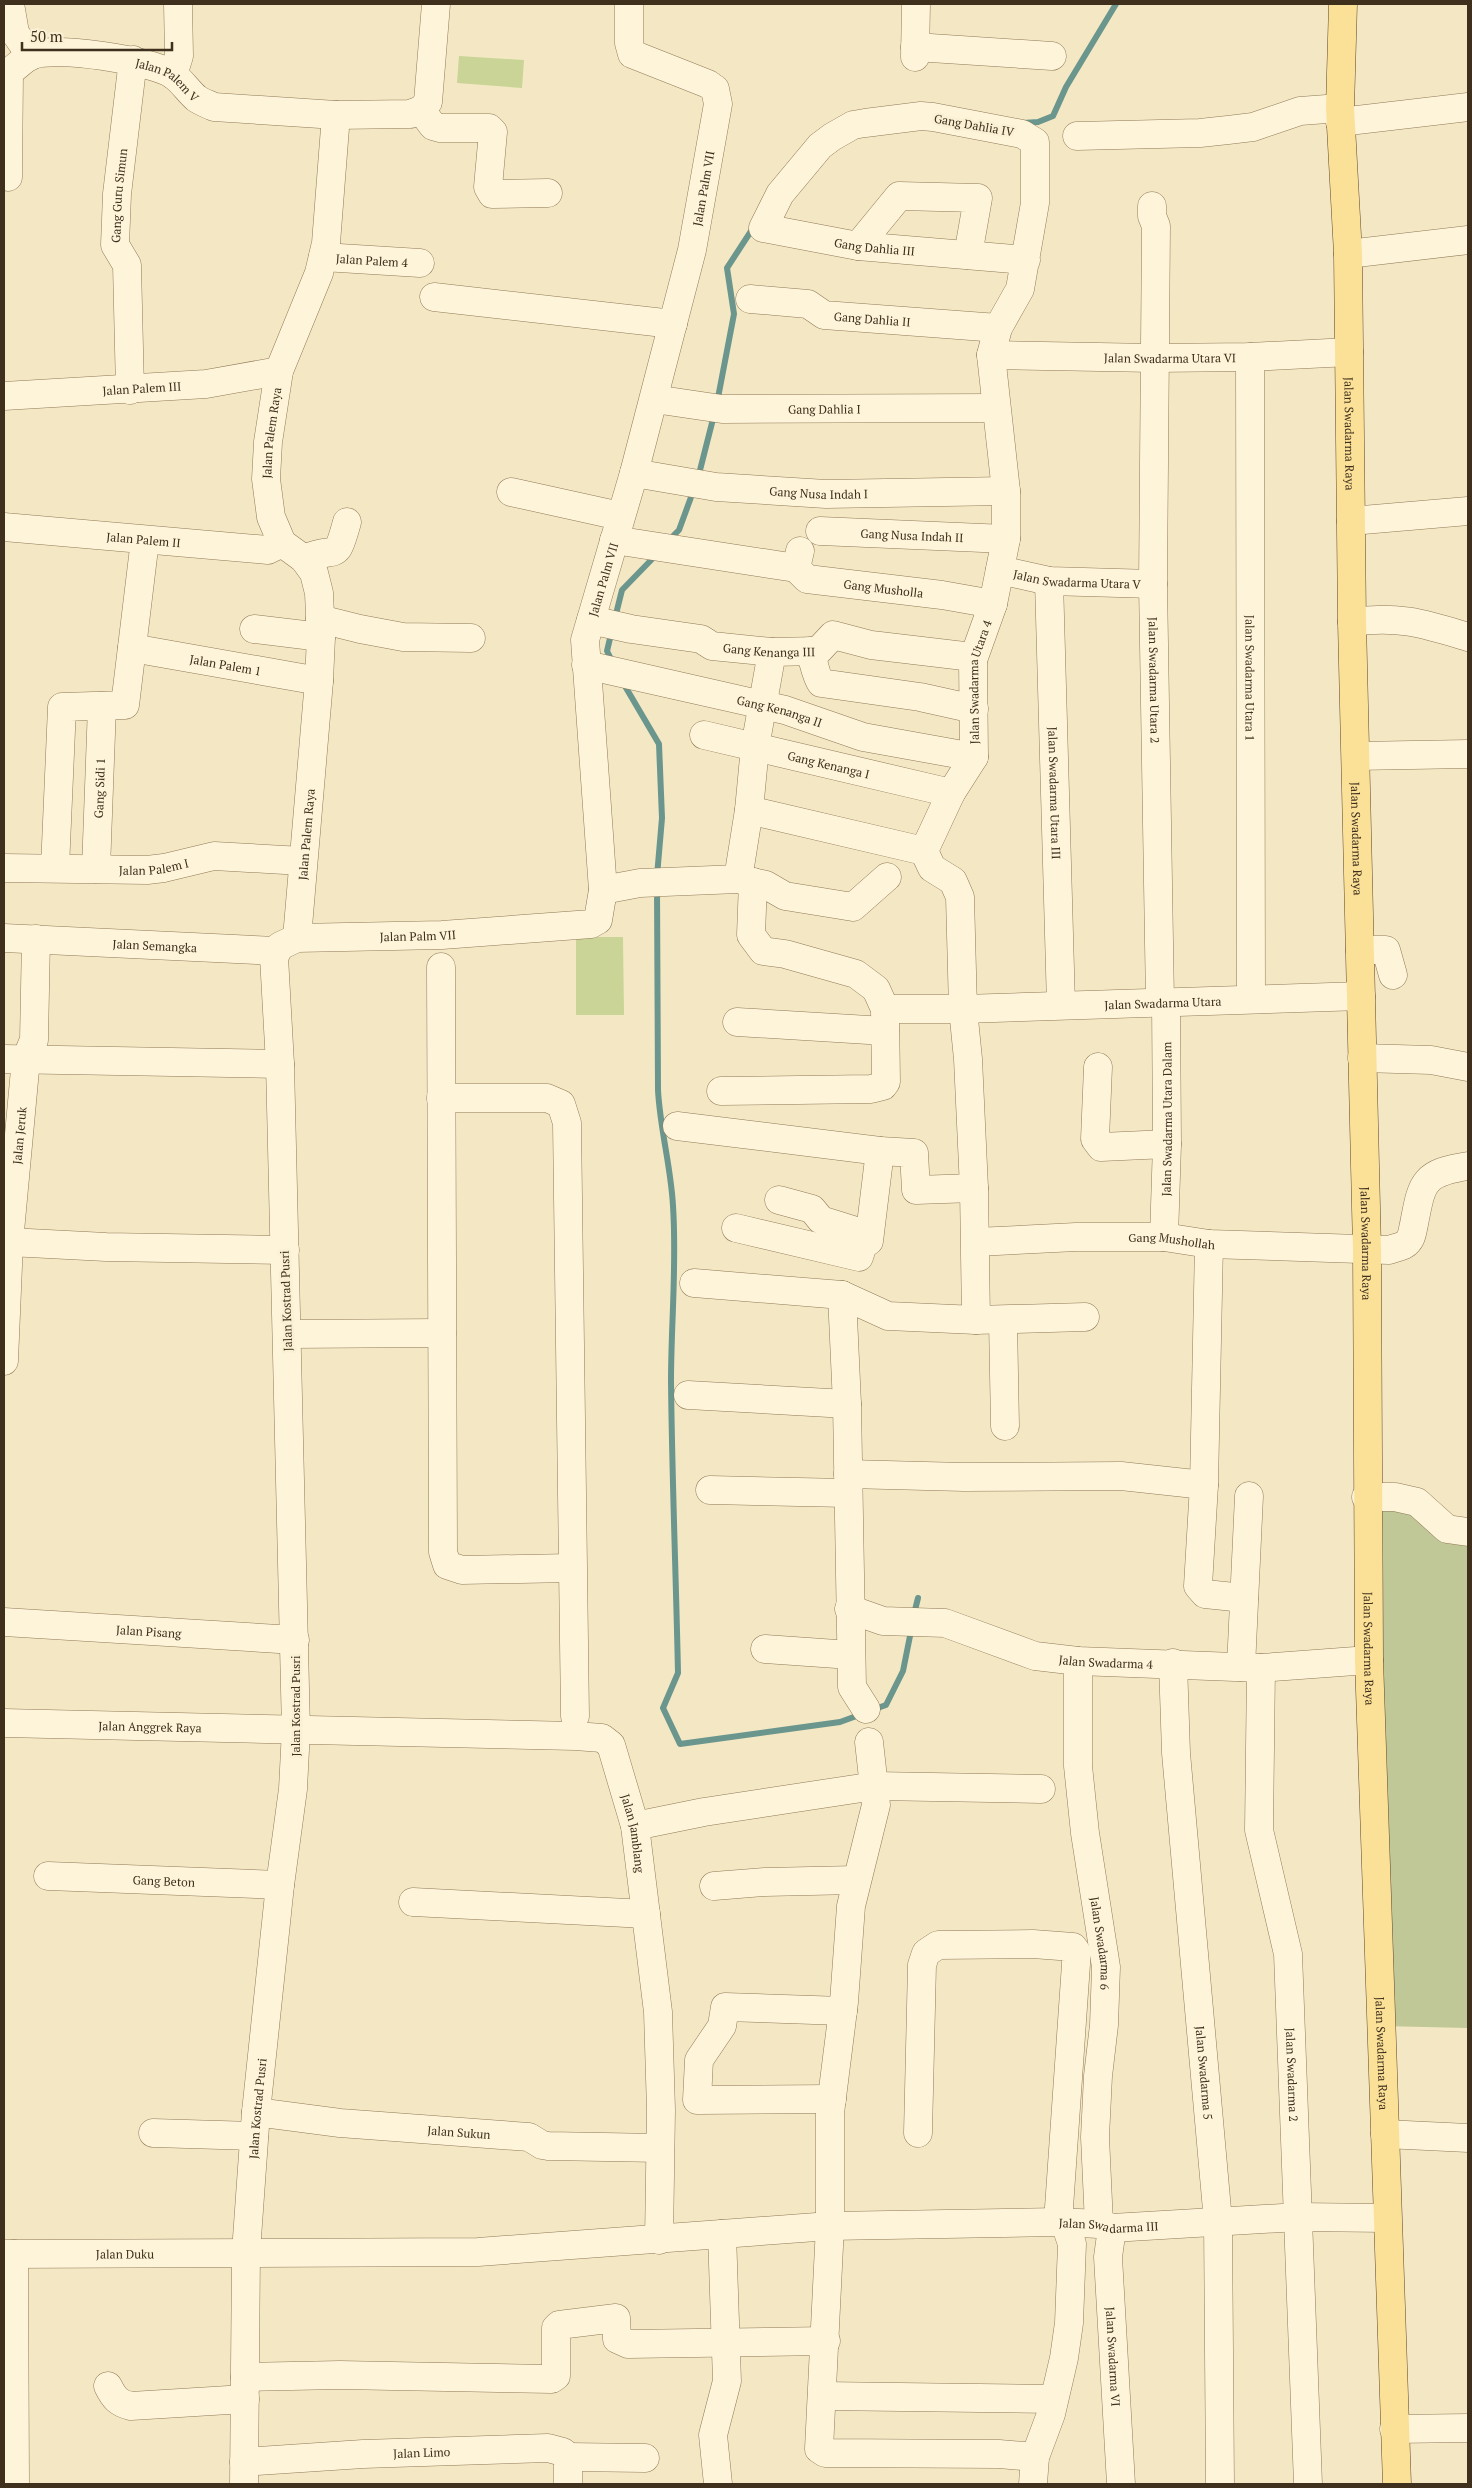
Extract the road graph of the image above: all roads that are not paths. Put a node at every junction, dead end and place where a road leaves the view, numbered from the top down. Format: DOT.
graph roads {
  1 [pos="10,4"];
  2 [pos="178,4"];
  3 [pos="436,4"];
  4 [pos="629,4"];
  5 [pos="916,4"];
  6 [pos="1343,4"];
  7 [pos="31,56"];
  8 [pos="1052,56"];
  9 [pos="133,60"];
  10 [pos="6,74"];
  11 [pos="173,74"];
  12 [pos="1468,107"];
  13 [pos="421,110"];
  14 [pos="336,115"];
  15 [pos="1340,115"];
  16 [pos="1077,136"];
  17 [pos="8,178"];
  18 [pos="548,193"];
  19 [pos="780,194"];
  20 [pos="1152,206"];
  21 [pos="1468,240"];
  22 [pos="858,246"];
  23 [pos="968,254"];
  24 [pos="1348,254"];
  25 [pos="323,256"];
  26 [pos="1026,260"];
  27 [pos="420,263"];
  28 [pos="434,297"];
  29 [pos="750,299"];
  30 [pos="673,324"];
  31 [pos="998,328"];
  32 [pos="1349,352"];
  33 [pos="991,356"];
  34 [pos="1154,358"];
  35 [pos="1250,358"];
  36 [pos="279,371"];
  37 [pos="130,390"];
  38 [pos="4,396"];
  39 [pos="654,398"];
  40 [pos="996,408"];
  41 [pos="634,473"];
  42 [pos="1006,491"];
  43 [pos="511,492"];
  44 [pos="1468,511"];
  45 [pos="1351,521"];
  46 [pos="346,522"];
  47 [pos="4,526"];
  48 [pos="617,528"];
  49 [pos="820,531"];
  50 [pos="1006,539"];
  51 [pos="144,540"];
  52 [pos="282,543"];
  53 [pos="304,559"];
  54 [pos="1000,570"];
  55 [pos="1049,581"];
  56 [pos="1153,584"];
  57 [pos="993,604"];
  58 [pos="596,622"];
  59 [pos="1352,622"];
  60 [pos="320,628"];
  61 [pos="254,630"];
  62 [pos="1468,636"];
  63 [pos="471,638"];
  64 [pos="132,648"];
  65 [pos="810,651"];
  66 [pos="772,652"];
  67 [pos="973,660"];
  68 [pos="602,668"];
  69 [pos="319,681"];
  70 [pos="764,705"];
  71 [pos="102,706"];
  72 [pos="974,709"];
  73 [pos="704,735"];
  74 [pos="754,747"];
  75 [pos="1468,754"];
  76 [pos="1356,756"];
  77 [pos="974,757"];
  78 [pos="951,793"];
  79 [pos="749,810"];
  80 [pos="924,851"];
  81 [pos="302,862"];
  82 [pos="4,868"];
  83 [pos="55,868"];
  84 [pos="96,869"];
  85 [pos="887,877"];
  86 [pos="746,881"];
  87 [pos="603,890"];
  88 [pos="4,938"];
  89 [pos="36,939"];
  90 [pos="286,944"];
  91 [pos="1360,950"];
  92 [pos="441,967"];
  93 [pos="1393,975"];
  94 [pos="1361,996"];
  95 [pos="1251,998"];
  96 [pos="1163,1002"];
  97 [pos="1061,1005"];
  98 [pos="963,1009"];
  99 [pos="885,1020"];
  100 [pos="737,1022"];
  101 [pos="15,1059"];
  102 [pos="280,1064"];
  103 [pos="1362,1064"];
  104 [pos="1098,1067"];
  105 [pos="1468,1067"];
  106 [pos="721,1091"];
  107 [pos="441,1098"];
  108 [pos="677,1126"];
  109 [pos="1167,1144"];
  110 [pos="880,1151"];
  111 [pos="1468,1166"];
  112 [pos="974,1188"];
  113 [pos="779,1200"];
  114 [pos="736,1228"];
  115 [pos="869,1235"];
  116 [pos="1164,1237"];
  117 [pos="9,1242"];
  118 [pos="976,1242"];
  119 [pos="1209,1244"];
  120 [pos="1367,1249"];
  121 [pos="285,1250"];
  122 [pos="694,1283"];
  123 [pos="842,1295"];
  124 [pos="1085,1318"];
  125 [pos="989,1321"];
  126 [pos="442,1333"];
  127 [pos="287,1334"];
  128 [pos="4,1361"];
  129 [pos="688,1395"];
  130 [pos="847,1404"];
  131 [pos="1004,1426"];
  132 [pos="848,1484"];
  133 [pos="1204,1484"];
  134 [pos="710,1490"];
  135 [pos="1249,1496"];
  136 [pos="1366,1497"];
  137 [pos="1468,1532"];
  138 [pos="571,1568"];
  139 [pos="1244,1598"];
  140 [pos="849,1609"];
  141 [pos="4,1622"];
  142 [pos="295,1640"];
  143 [pos="765,1649"];
  144 [pos="851,1655"];
  145 [pos="1369,1660"];
  146 [pos="1078,1661"];
  147 [pos="1173,1663"];
  148 [pos="1251,1667"];
  149 [pos="866,1709"];
  150 [pos="575,1716"];
  151 [pos="4,1723"];
  152 [pos="296,1730"];
  153 [pos="869,1742"];
  154 [pos="875,1786"];
  155 [pos="1041,1789"];
  156 [pos="635,1826"];
  157 [pos="48,1876"];
  158 [pos="856,1880"];
  159 [pos="280,1885"];
  160 [pos="714,1886"];
  161 [pos="413,1902"];
  162 [pos="646,1914"];
  163 [pos="843,2011"];
  164 [pos="832,2099"];
  165 [pos="255,2124"];
  166 [pos="153,2133"];
  167 [pos="918,2133"];
  168 [pos="1385,2134"];
  169 [pos="1468,2138"];
  170 [pos="660,2148"];
  171 [pos="1298,2217"];
  172 [pos="1386,2218"];
  173 [pos="1218,2221"];
  174 [pos="1082,2224"];
  175 [pos="830,2226"];
  176 [pos="722,2234"];
  177 [pos="660,2240"];
  178 [pos="246,2252"];
  179 [pos="9,2254"];
  180 [pos="725,2341"];
  181 [pos="826,2341"];
  182 [pos="108,2386"];
  183 [pos="245,2388"];
  184 [pos="822,2396"];
  185 [pos="1053,2399"];
  186 [pos="1468,2428"];
  187 [pos="1394,2429"];
  188 [pos="568,2457"];
  189 [pos="1035,2457"];
  190 [pos="645,2458"];
  191 [pos="244,2473"];
  192 [pos="15,2484"];
  193 [pos="568,2484"];
  194 [pos="718,2484"];
  195 [pos="1033,2484"];
  196 [pos="1121,2484"];
  197 [pos="1220,2484"];
  198 [pos="1308,2484"];
  199 [pos="1396,2484"];
  1 -- 7 [label="street"];
  2 -- 11 [label="street"];
  3 -- 13 [label="street"];
  4 -- 30 [label="street, Jalan Palm VII"];
  5 -- 8 [label="street"];
  6 -- 15 [label="main road, Jalan Swadarma Raya"];
  7 -- 9 [label="street, Jalan Palem V"];
  7 -- 10 [label="street, Jalan Palem V"];
  9 -- 11 [label="street, Jalan Palem V"];
  9 -- 37 [label="street, Gang Guru Simun"];
  10 -- 17 [label="street"];
  11 -- 14 [label="street, Jalan Palem V"];
  12 -- 15 [label="street"];
  13 -- 14 [label="street"];
  13 -- 18 [label="street"];
  14 -- 25 [label="street, Jalan Palem Raya"];
  15 -- 16 [label="street"];
  15 -- 24 [label="main road, Jalan Swadarma Raya"];
  19 -- 22 [label="street, Gang Dahlia III"];
  19 -- 26 [label="street, Gang Dahlia IV"];
  20 -- 34 [label="street, Jalan Swadarma Utara 2"];
  21 -- 24 [label="street"];
  22 -- 23 [label="street, Gang Dahlia III"];
  22 -- 23 [label="street"];
  23 -- 26 [label="street, Gang Dahlia III"];
  24 -- 32 [label="main road, Jalan Swadarma Raya"];
  25 -- 27 [label="street, Jalan Palem 4"];
  25 -- 36 [label="street, Jalan Palem Raya"];
  26 -- 31 [label="street"];
  28 -- 30 [label="street"];
  29 -- 31 [label="street, Gang Dahlia II"];
  30 -- 39 [label="street, Jalan Palm VII"];
  31 -- 33 [label="street"];
  32 -- 35 [label="street, Jalan Swadarma Utara VI"];
  32 -- 45 [label="main road, Jalan Swadarma Raya"];
  33 -- 34 [label="street, Jalan Swadarma Utara VI"];
  33 -- 40 [label="street"];
  34 -- 35 [label="street, Jalan Swadarma Utara VI"];
  34 -- 56 [label="street, Jalan Swadarma Utara 2"];
  35 -- 95 [label="street, Jalan Swadarma Utara 1"];
  36 -- 37 [label="street, Jalan Palem III"];
  36 -- 52 [label="street, Jalan Palem Raya"];
  37 -- 38 [label="street, Jalan Palem III"];
  39 -- 40 [label="street, Gang Dahlia I"];
  39 -- 41 [label="street, Jalan Palm VII"];
  40 -- 42 [label="street"];
  41 -- 42 [label="street, Gang Nusa Indah I"];
  41 -- 48 [label="street, Jalan Palm VII"];
  42 -- 50 [label="street"];
  43 -- 48 [label="street"];
  44 -- 45 [label="street"];
  45 -- 59 [label="main road, Jalan Swadarma Raya"];
  46 -- 53 [label="street"];
  47 -- 51 [label="street, Jalan Palem II"];
  48 -- 57 [label="street, Gang Musholla"];
  48 -- 58 [label="street, Jalan Palm VII"];
  49 -- 50 [label="street, Gang Nusa Indah II"];
  50 -- 54 [label="street, Jalan Swadarma Utara 4"];
  51 -- 52 [label="street, Jalan Palem II"];
  51 -- 64 [label="street"];
  52 -- 53 [label="street, Jalan Palem Raya"];
  53 -- 60 [label="street, Jalan Palem Raya"];
  54 -- 55 [label="street, Jalan Swadarma Utara V"];
  54 -- 57 [label="street, Jalan Swadarma Utara 4"];
  55 -- 56 [label="street, Jalan Swadarma Utara V"];
  55 -- 97 [label="street, Jalan Swadarma Utara III"];
  56 -- 96 [label="street, Jalan Swadarma Utara 2"];
  57 -- 67 [label="street, Jalan Swadarma Utara 4"];
  58 -- 66 [label="street, Gang Kenanga III"];
  58 -- 68 [label="street, Jalan Palm VII"];
  59 -- 62 [label="street"];
  59 -- 76 [label="main road, Jalan Swadarma Raya"];
  60 -- 61 [label="street"];
  60 -- 63 [label="street"];
  60 -- 69 [label="street, Jalan Palem Raya"];
  64 -- 69 [label="street, Jalan Palem 1"];
  64 -- 71 [label="street"];
  65 -- 66 [label="street, Gang Kenanga III"];
  65 -- 67 [label="street, Gang Kenanga III"];
  65 -- 72 [label="street"];
  66 -- 70 [label="street"];
  67 -- 72 [label="street, Jalan Swadarma Utara 4"];
  68 -- 70 [label="street, Gang Kenanga II"];
  68 -- 87 [label="street, Jalan Palm VII"];
  69 -- 81 [label="street, Jalan Palem Raya"];
  70 -- 74 [label="street"];
  70 -- 77 [label="street, Gang Kenanga II"];
  71 -- 83 [label="street"];
  71 -- 84 [label="street, Gang Sidi 1"];
  72 -- 77 [label="street, Jalan Swadarma Utara 4"];
  73 -- 74 [label="street, Gang Kenanga I"];
  74 -- 78 [label="street, Gang Kenanga I"];
  74 -- 79 [label="street"];
  75 -- 76 [label="street"];
  76 -- 91 [label="main road, Jalan Swadarma Raya"];
  77 -- 78 [label="street, Jalan Swadarma Utara 4"];
  78 -- 80 [label="street, Jalan Swadarma Utara 4"];
  79 -- 80 [label="street"];
  79 -- 86 [label="street"];
  80 -- 98 [label="street"];
  81 -- 84 [label="street, Jalan Palem I"];
  81 -- 90 [label="street, Jalan Palem Raya"];
  82 -- 83 [label="street, Jalan Palem I"];
  83 -- 84 [label="street, Jalan Palem I"];
  85 -- 86 [label="street"];
  86 -- 87 [label="street"];
  86 -- 99 [label="street"];
  87 -- 90 [label="street, Jalan Palm VII"];
  88 -- 89 [label="street, Jalan Semangka"];
  89 -- 90 [label="street, Jalan Semangka"];
  89 -- 101 [label="street"];
  90 -- 102 [label="street, Jalan Kostrad Pusri"];
  91 -- 93 [label="street"];
  91 -- 94 [label="main road, Jalan Swadarma Raya"];
  92 -- 107 [label="street"];
  94 -- 95 [label="street, Jalan Swadarma Utara"];
  94 -- 103 [label="main road, Jalan Swadarma Raya"];
  95 -- 96 [label="street, Jalan Swadarma Utara"];
  96 -- 97 [label="street, Jalan Swadarma Utara"];
  96 -- 109 [label="street, Jalan Swadarma Utara Dalam"];
  97 -- 98 [label="street, Jalan Swadarma Utara"];
  98 -- 99 [label="street, Jalan Swadarma Utara"];
  98 -- 112 [label="street"];
  99 -- 100 [label="street, Jalan Swadarma Utara"];
  99 -- 106 [label="street"];
  101 -- 102 [label="street"];
  101 -- 117 [label="street, Jalan Jeruk"];
  102 -- 121 [label="street, Jalan Kostrad Pusri"];
  103 -- 105 [label="street"];
  103 -- 120 [label="main road, Jalan Swadarma Raya"];
  104 -- 109 [label="street"];
  107 -- 126 [label="street"];
  107 -- 138 [label="street"];
  108 -- 110 [label="street"];
  109 -- 116 [label="street, Jalan Swadarma Utara Dalam"];
  110 -- 112 [label="street"];
  110 -- 115 [label="street"];
  111 -- 120 [label="street, Gang Mushollah"];
  112 -- 118 [label="street"];
  113 -- 115 [label="street"];
  114 -- 115 [label="street"];
  116 -- 118 [label="street, Gang Mushollah"];
  116 -- 119 [label="street, Gang Mushollah"];
  117 -- 121 [label="street"];
  117 -- 128 [label="street, Jalan Jeruk"];
  118 -- 125 [label="street"];
  119 -- 120 [label="street, Gang Mushollah"];
  119 -- 133 [label="street"];
  120 -- 136 [label="main road, Jalan Swadarma Raya"];
  121 -- 127 [label="street, Jalan Kostrad Pusri"];
  122 -- 123 [label="street"];
  123 -- 125 [label="street"];
  123 -- 130 [label="street"];
  124 -- 125 [label="street"];
  125 -- 131 [label="street"];
  126 -- 127 [label="street"];
  126 -- 138 [label="street"];
  127 -- 142 [label="street, Jalan Kostrad Pusri"];
  129 -- 130 [label="street"];
  130 -- 132 [label="street"];
  132 -- 133 [label="street"];
  132 -- 134 [label="street"];
  132 -- 140 [label="street"];
  133 -- 139 [label="street"];
  135 -- 139 [label="street, Jalan Swadarma 2"];
  136 -- 137 [label="street"];
  136 -- 145 [label="main road, Jalan Swadarma Raya"];
  138 -- 150 [label="street"];
  139 -- 148 [label="street, Jalan Swadarma 2"];
  140 -- 144 [label="street"];
  140 -- 146 [label="street, Jalan Swadarma 4"];
  141 -- 142 [label="street, Jalan Pisang"];
  142 -- 152 [label="street, Jalan Kostrad Pusri"];
  143 -- 144 [label="street"];
  144 -- 149 [label="street"];
  145 -- 148 [label="street, Jalan Swadarma 4"];
  145 -- 168 [label="main road, Jalan Swadarma Raya"];
  146 -- 147 [label="street, Jalan Swadarma 4"];
  146 -- 174 [label="street, Jalan Swadarma 6"];
  147 -- 148 [label="street, Jalan Swadarma 4"];
  147 -- 173 [label="street, Jalan Swadarma 5"];
  148 -- 171 [label="street, Jalan Swadarma 2"];
  151 -- 152 [label="street, Jalan Anggrek Raya"];
  152 -- 156 [label="street, Jalan Jamblang"];
  152 -- 159 [label="street, Jalan Kostrad Pusri"];
  153 -- 154 [label="street"];
  154 -- 155 [label="street"];
  154 -- 156 [label="street"];
  154 -- 158 [label="street"];
  156 -- 162 [label="street, Jalan Jamblang"];
  157 -- 159 [label="street, Gang Beton"];
  158 -- 160 [label="street"];
  158 -- 163 [label="street"];
  159 -- 165 [label="street, Jalan Kostrad Pusri"];
  161 -- 162 [label="street"];
  162 -- 170 [label="street, Jalan Jamblang"];
  163 -- 164 [label="street"];
  163 -- 164 [label="street"];
  164 -- 175 [label="street"];
  165 -- 166 [label="street, Jalan Sukun"];
  165 -- 170 [label="street, Jalan Sukun"];
  165 -- 178 [label="street, Jalan Kostrad Pusri"];
  167 -- 174 [label="street"];
  168 -- 169 [label="street"];
  168 -- 172 [label="main road, Jalan Swadarma Raya"];
  170 -- 177 [label="street, Jalan Jamblang"];
  171 -- 172 [label="street, Jalan Swadarma III"];
  171 -- 173 [label="street, Jalan Swadarma III"];
  171 -- 198 [label="street, Jalan Swadarma 2"];
  172 -- 187 [label="main road, Jalan Swadarma Raya"];
  173 -- 174 [label="street, Jalan Swadarma III"];
  173 -- 197 [label="street, Jalan Swadarma 5"];
  174 -- 175 [label="street, Jalan Swadarma III"];
  174 -- 185 [label="street"];
  174 -- 196 [label="street, Jalan Swadarma VI"];
  175 -- 176 [label="street, Jalan Swadarma III"];
  175 -- 181 [label="street"];
  176 -- 177 [label="street, Jalan Swadarma III"];
  176 -- 180 [label="street"];
  177 -- 178 [label="street, Jalan Duku"];
  178 -- 179 [label="street, Jalan Duku"];
  178 -- 183 [label="street, Jalan Kostrad Pusri"];
  179 -- 192 [label="street"];
  180 -- 181 [label="street"];
  180 -- 183 [label="street"];
  180 -- 194 [label="street"];
  181 -- 184 [label="street"];
  182 -- 183 [label="street"];
  183 -- 191 [label="street, Jalan Kostrad Pusri"];
  184 -- 185 [label="street"];
  184 -- 189 [label="street"];
  185 -- 189 [label="street"];
  186 -- 187 [label="street"];
  187 -- 199 [label="main road, Jalan Swadarma Raya"];
  188 -- 190 [label="street"];
  188 -- 191 [label="street, Jalan Limo"];
  188 -- 193 [label="street"];
  189 -- 195 [label="street"];
}
